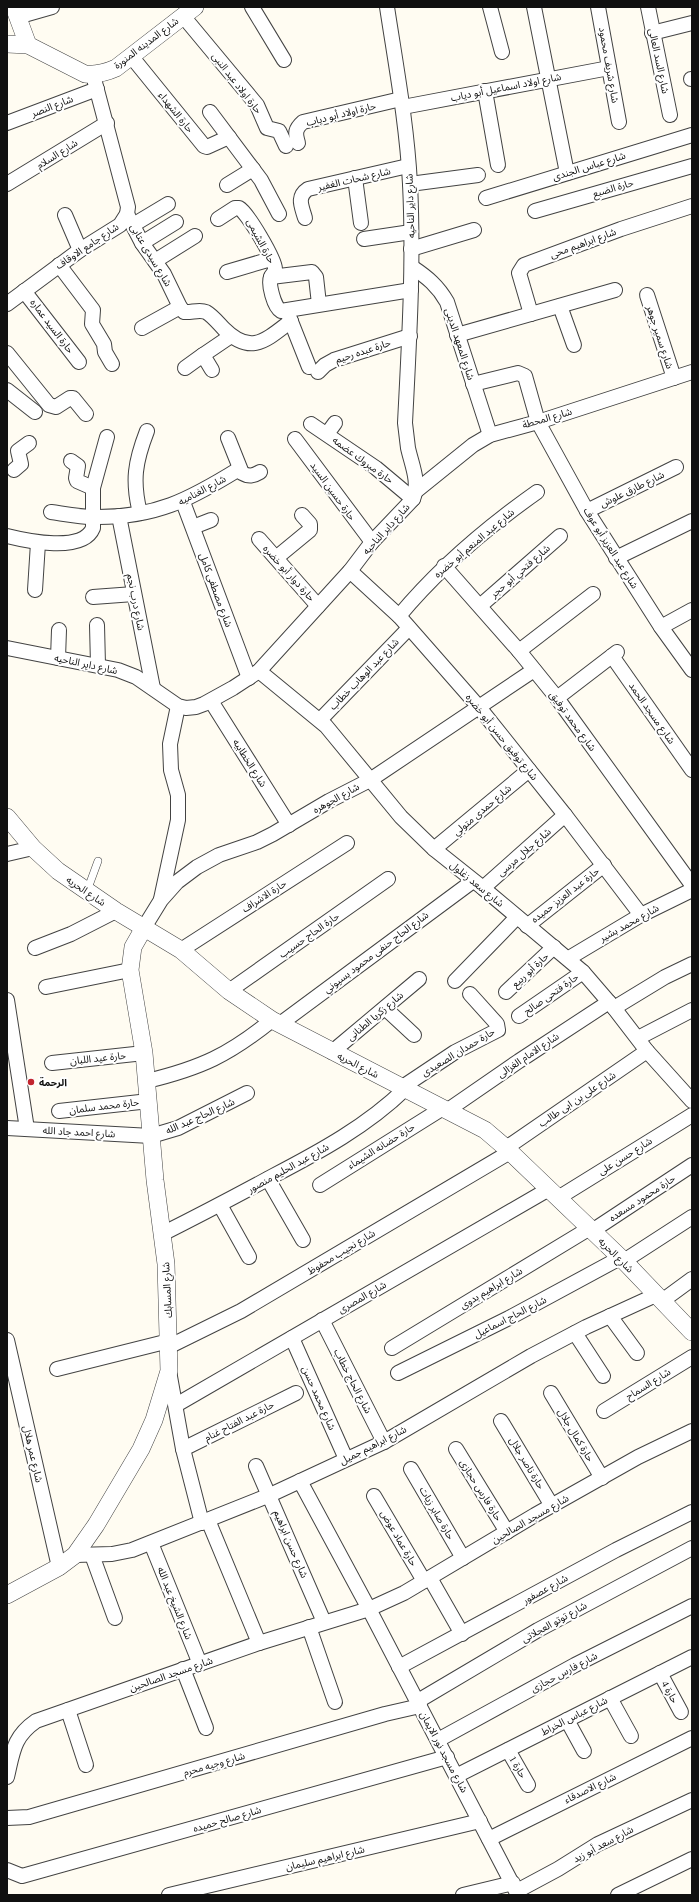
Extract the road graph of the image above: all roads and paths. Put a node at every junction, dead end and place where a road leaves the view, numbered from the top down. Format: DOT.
graph roads {
  1 [pos="52,7"];
  2 [pos="252,7"];
  3 [pos="387,7"];
  4 [pos="490,7"];
  5 [pos="534,7"];
  6 [pos="598,7"];
  7 [pos="648,7"];
  8 [pos="189,11"];
  9 [pos="15,12"];
  10 [pos="692,23"];
  11 [pos="652,32"];
  12 [pos="7,44"];
  13 [pos="28,45"];
  14 [pos="502,52"];
  15 [pos="131,56"];
  16 [pos="284,60"];
  17 [pos="609,68"];
  18 [pos="548,79"];
  19 [pos="95,82"];
  20 [pos="486,91"];
  21 [pos="402,103"];
  22 [pos="210,112"];
  23 [pos="670,115"];
  24 [pos="619,122"];
  25 [pos="7,123"];
  26 [pos="107,123"];
  27 [pos="692,135"];
  28 [pos="229,137"];
  29 [pos="292,144"];
  30 [pos="498,165"];
  31 [pos="408,166"];
  32 [pos="692,166"];
  33 [pos="252,169"];
  34 [pos="567,173"];
  35 [pos="478,175"];
  36 [pos="355,178"];
  37 [pos="7,184"];
  38 [pos="410,184"];
  39 [pos="227,185"];
  40 [pos="486,198"];
  41 [pos="168,204"];
  42 [pos="692,206"];
  43 [pos="535,211"];
  44 [pos="64,214"];
  45 [pos="279,214"];
  46 [pos="305,218"];
  47 [pos="130,220"];
  48 [pos="218,220"];
  49 [pos="176,222"];
  50 [pos="361,223"];
  51 [pos="474,230"];
  52 [pos="411,232"];
  53 [pos="195,236"];
  54 [pos="364,239"];
  55 [pos="142,243"];
  56 [pos="411,249"];
  57 [pos="80,250"];
  58 [pos="271,259"];
  59 [pos="155,260"];
  60 [pos="59,265"];
  61 [pos="412,267"];
  62 [pos="227,272"];
  63 [pos="270,278"];
  64 [pos="411,290"];
  65 [pos="615,290"];
  66 [pos="24,291"];
  67 [pos="647,296"];
  68 [pos="7,304"];
  69 [pos="319,304"];
  70 [pos="560,306"];
  71 [pos="180,307"];
  72 [pos="286,314"];
  73 [pos="531,314"];
  74 [pos="142,328"];
  75 [pos="457,335"];
  76 [pos="231,336"];
  77 [pos="410,336"];
  78 [pos="574,345"];
  79 [pos="7,353"];
  80 [pos="203,355"];
  81 [pos="79,362"];
  82 [pos="112,364"];
  83 [pos="185,368"];
  84 [pos="212,370"];
  85 [pos="314,370"];
  86 [pos="692,372"];
  87 [pos="674,378"];
  88 [pos="473,384"];
  89 [pos="7,390"];
  90 [pos="35,412"];
  91 [pos="86,414"];
  92 [pos="538,422"];
  93 [pos="311,424"];
  94 [pos="147,431"];
  95 [pos="490,435"];
  96 [pos="107,437"];
  97 [pos="228,438"];
  98 [pos="295,439"];
  99 [pos="29,443"];
  100 [pos="71,461"];
  101 [pos="676,467"];
  102 [pos="239,469"];
  103 [pos="14,470"];
  104 [pos="260,472"];
  105 [pos="93,488"];
  106 [pos="538,492"];
  107 [pos="414,495"];
  108 [pos="183,502"];
  109 [pos="587,511"];
  110 [pos="51,512"];
  111 [pos="140,513"];
  112 [pos="302,514"];
  113 [pos="120,516"];
  114 [pos="93,518"];
  115 [pos="211,520"];
  116 [pos="692,521"];
  117 [pos="193,527"];
  118 [pos="7,536"];
  119 [pos="560,536"];
  120 [pos="259,539"];
  121 [pos="372,542"];
  122 [pos="38,543"];
  123 [pos="276,558"];
  124 [pos="616,558"];
  125 [pos="444,566"];
  126 [pos="350,571"];
  127 [pos="35,590"];
  128 [pos="134,594"];
  129 [pos="593,594"];
  130 [pos="93,597"];
  131 [pos="318,606"];
  132 [pos="480,606"];
  133 [pos="692,610"];
  134 [pos="399,616"];
  135 [pos="97,624"];
  136 [pos="661,627"];
  137 [pos="409,628"];
  138 [pos="59,630"];
  139 [pos="7,648"];
  140 [pos="518,651"];
  141 [pos="58,658"];
  142 [pos="98,665"];
  143 [pos="691,667"];
  144 [pos="534,670"];
  145 [pos="254,674"];
  146 [pos="153,688"];
  147 [pos="556,698"];
  148 [pos="211,700"];
  149 [pos="178,706"];
  150 [pos="478,706"];
  151 [pos="320,720"];
  152 [pos="529,770"];
  153 [pos="692,770"];
  154 [pos="370,780"];
  155 [pos="565,815"];
  156 [pos="7,817"];
  157 [pos="289,825"];
  158 [pos="347,843"];
  159 [pos="33,848"];
  160 [pos="434,849"];
  161 [pos="7,854"];
  162 [pos="98,861"];
  163 [pos="604,865"];
  164 [pos="388,879"];
  165 [pos="478,884"];
  166 [pos="692,884"];
  167 [pos="692,890"];
  168 [pos="86,891"];
  169 [pos="161,900"];
  170 [pos="116,911"];
  171 [pos="641,915"];
  172 [pos="522,921"];
  173 [pos="144,926"];
  174 [pos="554,947"];
  175 [pos="35,948"];
  176 [pos="181,950"];
  177 [pos="569,958"];
  178 [pos="692,964"];
  179 [pos="130,970"];
  180 [pos="583,972"];
  181 [pos="419,979"];
  182 [pos="455,981"];
  183 [pos="46,988"];
  184 [pos="229,991"];
  185 [pos="506,992"];
  186 [pos="470,994"];
  187 [pos="7,1000"];
  188 [pos="612,1005"];
  189 [pos="384,1008"];
  190 [pos="692,1010"];
  191 [pos="520,1016"];
  192 [pos="276,1022"];
  193 [pos="414,1035"];
  194 [pos="638,1038"];
  195 [pos="647,1051"];
  196 [pos="332,1052"];
  197 [pos="144,1053"];
  198 [pos="52,1063"];
  199 [pos="147,1081"];
  200 [pos="403,1089"];
  201 [pos="247,1093"];
  202 [pos="690,1097"];
  203 [pos="149,1101"];
  204 [pos="445,1109"];
  205 [pos="59,1111"];
  206 [pos="692,1115"];
  207 [pos="7,1128"];
  208 [pos="27,1129"];
  209 [pos="151,1136"];
  210 [pos="508,1150"];
  211 [pos="692,1165"];
  212 [pos="268,1179"];
  213 [pos="320,1185"];
  214 [pos="554,1194"];
  215 [pos="220,1205"];
  216 [pos="692,1217"];
  217 [pos="591,1229"];
  218 [pos="162,1234"];
  219 [pos="303,1240"];
  220 [pos="249,1257"];
  221 [pos="622,1260"];
  222 [pos="692,1279"];
  223 [pos="659,1298"];
  224 [pos="610,1316"];
  225 [pos="322,1320"];
  226 [pos="692,1332"];
  227 [pos="575,1333"];
  228 [pos="292,1338"];
  229 [pos="7,1340"];
  230 [pos="170,1343"];
  231 [pos="392,1348"];
  232 [pos="637,1353"];
  233 [pos="692,1357"];
  234 [pos="57,1369"];
  235 [pos="169,1371"];
  236 [pos="398,1373"];
  237 [pos="603,1376"];
  238 [pos="296,1393"];
  239 [pos="551,1393"];
  240 [pos="176,1406"];
  241 [pos="604,1411"];
  242 [pos="501,1421"];
  243 [pos="692,1431"];
  244 [pos="384,1442"];
  245 [pos="183,1449"];
  246 [pos="456,1449"];
  247 [pos="346,1459"];
  248 [pos="256,1466"];
  249 [pos="412,1469"];
  250 [pos="602,1478"];
  251 [pos="300,1481"];
  252 [pos="270,1495"];
  253 [pos="374,1496"];
  254 [pos="552,1506"];
  255 [pos="692,1512"];
  256 [pos="205,1521"];
  257 [pos="507,1532"];
  258 [pos="151,1543"];
  259 [pos="692,1548"];
  260 [pos="75,1555"];
  261 [pos="92,1556"];
  262 [pos="463,1558"];
  263 [pos="59,1567"];
  264 [pos="427,1579"];
  265 [pos="7,1595"];
  266 [pos="692,1606"];
  267 [pos="369,1609"];
  268 [pos="115,1618"];
  269 [pos="324,1622"];
  270 [pos="309,1627"];
  271 [pos="462,1634"];
  272 [pos="259,1643"];
  273 [pos="692,1657"];
  274 [pos="200,1664"];
  275 [pos="399,1667"];
  276 [pos="184,1669"];
  277 [pos="660,1673"];
  278 [pos="610,1698"];
  279 [pos="335,1702"];
  280 [pos="419,1704"];
  281 [pos="68,1710"];
  282 [pos="681,1712"];
  283 [pos="567,1720"];
  284 [pos="206,1728"];
  285 [pos="631,1736"];
  286 [pos="692,1738"];
  287 [pos="438,1740"];
  288 [pos="11,1743"];
  289 [pos="508,1750"];
  290 [pos="584,1751"];
  291 [pos="447,1757"];
  292 [pos="86,1765"];
  293 [pos="456,1776"];
  294 [pos="7,1777"];
  295 [pos="528,1784"];
  296 [pos="692,1800"];
  297 [pos="7,1818"];
  298 [pos="480,1821"];
  299 [pos="489,1838"];
  300 [pos="692,1859"];
  301 [pos="7,1870"];
  302 [pos="516,1890"];
  303 [pos="169,1895"];
  304 [pos="462,1895"];
  305 [pos="618,1895"];
  1 -- 9 [label="street"];
  2 -- 16 [label="street"];
  3 -- 21 [label="street, شارع داير الناحيه"];
  4 -- 14 [label="street"];
  5 -- 18 [label="street"];
  6 -- 17 [label="street, شارع شريف محمود"];
  7 -- 11 [label="street, شارع السد العالى"];
  8 -- 15 [label="street, شارع المدينه المنورة"];
  8 -- 29 [label="street, حارة اولاد عبد النبى"];
  9 -- 13 [label="street"];
  10 -- 11 [label="street"];
  11 -- 23 [label="street, شارع السد العالى"];
  12 -- 13 [label="street"];
  13 -- 19 [label="street"];
  15 -- 19 [label="street, شارع المدينه المنورة"];
  15 -- 28 [label="street, حارة الشهداء"];
  17 -- 18 [label="street, شارع اولاد اسماعيل أبو دياب"];
  17 -- 24 [label="street, شارع شريف محمود"];
  18 -- 20 [label="street, شارع اولاد اسماعيل أبو دياب"];
  18 -- 34 [label="street"];
  19 -- 25 [label="street, شارع النصر"];
  19 -- 26 [label="street, شارع جامع الاوقاف"];
  20 -- 21 [label="street, شارع اولاد اسماعيل أبو دياب"];
  20 -- 30 [label="street"];
  21 -- 29 [label="street, حارة اولاد أبو دياب"];
  21 -- 31 [label="street, شارع داير الناحيه"];
  22 -- 28 [label="street"];
  26 -- 37 [label="street, شارع السلام"];
  26 -- 47 [label="street, شارع جامع الاوقاف"];
  27 -- 34 [label="street, شارع عباس الجندى"];
  28 -- 33 [label="street"];
  31 -- 36 [label="street, شارع شحات الغفير"];
  31 -- 38 [label="street, شارع داير الناحيه"];
  32 -- 43 [label="street, حارة الضبع"];
  33 -- 39 [label="street"];
  33 -- 45 [label="street"];
  34 -- 40 [label="street, شارع عباس الجندى"];
  35 -- 38 [label="street"];
  36 -- 46 [label="street, شارع شحات الغفير"];
  36 -- 50 [label="street"];
  38 -- 52 [label="street, شارع داير الناحيه"];
  41 -- 47 [label="street"];
  42 -- 73 [label="street, شارع ابراهيم محى"];
  44 -- 57 [label="street"];
  47 -- 55 [label="street, شارع سيدى عتابى"];
  47 -- 57 [label="street, شارع جامع الاوقاف"];
  48 -- 58 [label="street, حارة الشيمى"];
  49 -- 55 [label="street"];
  51 -- 56 [label="street"];
  52 -- 54 [label="street"];
  52 -- 56 [label="street, شارع داير الناحيه"];
  53 -- 59 [label="street"];
  55 -- 59 [label="street, شارع سيدى عتابى"];
  56 -- 61 [label="street, شارع داير الناحيه"];
  57 -- 60 [label="street, شارع جامع الاوقاف"];
  58 -- 62 [label="street"];
  58 -- 63 [label="street, حارة الشيمى"];
  59 -- 71 [label="street, شارع سيدى عتابى"];
  60 -- 66 [label="street, شارع جامع الاوقاف"];
  60 -- 82 [label="street"];
  61 -- 64 [label="street, شارع داير الناحيه"];
  61 -- 75 [label="street, شارع المعهد الدينى"];
  63 -- 69 [label="street, حارة الشيمى"];
  63 -- 72 [label="street, حارة الشيمى"];
  64 -- 69 [label="street"];
  64 -- 77 [label="street, شارع داير الناحيه"];
  65 -- 70 [label="street"];
  66 -- 68 [label="street, شارع جامع الاوقاف"];
  66 -- 81 [label="street, حارة السيد عماره"];
  67 -- 87 [label="street, شارع سمير جوهر"];
  69 -- 72 [label="street"];
  70 -- 73 [label="street"];
  70 -- 78 [label="street"];
  71 -- 74 [label="street"];
  71 -- 76 [label="street"];
  72 -- 76 [label="street"];
  72 -- 85 [label="street, حارة الشيمى"];
  73 -- 75 [label="street"];
  75 -- 88 [label="street, شارع المعهد الدينى"];
  76 -- 80 [label="street"];
  77 -- 85 [label="street, حارة عبده رحيم"];
  77 -- 107 [label="street, شارع داير الناحيه"];
  79 -- 91 [label="street"];
  80 -- 83 [label="street"];
  80 -- 84 [label="street"];
  86 -- 87 [label="street, شارع المحطة"];
  87 -- 92 [label="street, شارع المحطة"];
  88 -- 92 [label="street, شارع عبد العزيز أبو عوف"];
  88 -- 95 [label="street, شارع المعهد الدينى"];
  89 -- 90 [label="street"];
  92 -- 95 [label="street, شارع المحطة"];
  92 -- 109 [label="street, شارع عبد العزيز أبو عوف"];
  93 -- 107 [label="street, حارة مبروك عضمه"];
  94 -- 111 [label="street"];
  95 -- 107 [label="street, شارع المحطة"];
  96 -- 105 [label="street"];
  97 -- 102 [label="street"];
  98 -- 121 [label="street, حارة حسين السيد"];
  99 -- 103 [label="street"];
  100 -- 105 [label="street"];
  101 -- 109 [label="street, شارع طارق علوش"];
  102 -- 104 [label="street"];
  102 -- 108 [label="street, شارع الغناميه"];
  105 -- 114 [label="street"];
  106 -- 125 [label="street, شارع عبد المنعم أبو خضره"];
  107 -- 121 [label="street, شارع داير الناحيه"];
  108 -- 111 [label="street, شارع الغناميه"];
  108 -- 117 [label="street, شارع مصطفى كامل"];
  109 -- 124 [label="street, شارع عبد العزيز أبو عوف"];
  110 -- 114 [label="street, شارع الغناميه"];
  111 -- 113 [label="street, شارع الغناميه"];
  112 -- 123 [label="street"];
  113 -- 114 [label="street, شارع الغناميه"];
  113 -- 128 [label="street, شارع درب نجم"];
  114 -- 122 [label="street"];
  115 -- 117 [label="street"];
  116 -- 124 [label="street"];
  117 -- 145 [label="street, شارع مصطفى كامل"];
  118 -- 122 [label="street"];
  119 -- 132 [label="street, شارع فتحي أبو حجر"];
  120 -- 123 [label="street, حارة دوار أبو خضره"];
  121 -- 126 [label="street, شارع داير الناحيه"];
  122 -- 127 [label="street"];
  123 -- 131 [label="street, حارة دوار أبو خضره"];
  124 -- 136 [label="street, شارع عبد العزيز أبو عوف"];
  125 -- 132 [label="street, شارع محمد توفيق"];
  125 -- 134 [label="street, شارع عبد المنعم أبو خضره"];
  126 -- 131 [label="street, شارع داير الناحيه"];
  126 -- 134 [label="street, شارع توفيق حسن أبو خضره"];
  128 -- 130 [label="street"];
  128 -- 146 [label="street, شارع درب نجم"];
  129 -- 140 [label="street"];
  131 -- 145 [label="street, شارع داير الناحيه"];
  132 -- 140 [label="street, شارع محمد توفيق"];
  133 -- 136 [label="street"];
  134 -- 137 [label="street, شارع توفيق حسن أبو خضره"];
  135 -- 142 [label="street"];
  136 -- 143 [label="street, شارع عبد العزيز أبو عوف"];
  137 -- 150 [label="street, شارع توفيق حسن أبو خضره"];
  137 -- 151 [label="street, شارع عبد الوهاب خطاب"];
  138 -- 141 [label="street"];
  139 -- 141 [label="street, شارع داير الناحيه"];
  140 -- 144 [label="street, شارع محمد توفيق"];
  141 -- 142 [label="street, شارع داير الناحيه"];
  142 -- 146 [label="street, شارع داير الناحيه"];
  144 -- 147 [label="street, شارع محمد توفيق"];
  144 -- 150 [label="street, شارع الجوهره"];
  145 -- 148 [label="street, شارع داير الناحيه"];
  145 -- 151 [label="street, شارع سعد زغلول"];
  146 -- 149 [label="street, شارع داير الناحيه"];
  147 -- 153 [label="street, شارع مسجد الحمد"];
  147 -- 166 [label="street, شارع محمد توفيق"];
  148 -- 149 [label="street, شارع داير الناحيه"];
  148 -- 157 [label="street, شارع الخطابيه"];
  149 -- 169 [label="street"];
  150 -- 152 [label="street, شارع توفيق حسن أبو خضره"];
  150 -- 154 [label="street, شارع الجوهره"];
  151 -- 154 [label="street, شارع سعد زغلول"];
  152 -- 155 [label="street, شارع توفيق حسن أبو خضره"];
  152 -- 160 [label="street, شارع حمدى متولي"];
  154 -- 157 [label="street, شارع الجوهره"];
  154 -- 160 [label="street, شارع سعد زغلول"];
  155 -- 163 [label="street, شارع توفيق حسن أبو خضره"];
  155 -- 165 [label="street, شارع جلال مرسى"];
  156 -- 159 [label="street, شارع الحريه"];
  157 -- 169 [label="street, شارع الجوهره"];
  158 -- 176 [label="street, حارة الاشراف"];
  159 -- 161 [label="street"];
  159 -- 168 [label="street, شارع الحريه"];
  160 -- 165 [label="street, شارع سعد زغلول"];
  162 -- 168 [label="lane"];
  163 -- 171 [label="street, شارع توفيق حسن أبو خضره"];
  163 -- 172 [label="street, حارة عبد العزيز حميده"];
  164 -- 184 [label="street, حارة الحاج حسيب"];
  165 -- 172 [label="street, شارع سعد زغلول"];
  165 -- 192 [label="street, شارع الحاج حنفى محمود بسيوني"];
  167 -- 171 [label="street, شارع محمد بشير"];
  168 -- 170 [label="street, شارع الحريه"];
  169 -- 173 [label="street, شارع الجوهره"];
  170 -- 173 [label="street, شارع الحريه"];
  170 -- 175 [label="street"];
  171 -- 177 [label="street, شارع محمد بشير"];
  172 -- 174 [label="street, شارع سعد زغلول"];
  172 -- 182 [label="street, حارة عبد العزيز حميده"];
  173 -- 176 [label="street, شارع الحريه"];
  173 -- 179 [label="street, شارع المسابك"];
  174 -- 177 [label="street, شارع سعد زغلول"];
  174 -- 185 [label="street, حارة أبو ربيع"];
  176 -- 184 [label="street, شارع الحريه"];
  177 -- 180 [label="street, شارع سعد زغلول"];
  178 -- 188 [label="street, شارع الامام الغزالى"];
  179 -- 183 [label="street"];
  179 -- 197 [label="street, شارع المسابك"];
  180 -- 188 [label="street, شارع سعد زغلول"];
  180 -- 191 [label="street, حارة فتحى صالح"];
  181 -- 189 [label="street, شارع زكريا الطنانى"];
  184 -- 192 [label="street, شارع الحريه"];
  186 -- 200 [label="street, حارة حمدان الصعيدى"];
  187 -- 208 [label="street"];
  188 -- 194 [label="street, شارع سعد زغلول"];
  188 -- 204 [label="street, شارع الامام الغزالى"];
  189 -- 193 [label="street"];
  189 -- 196 [label="street, شارع زكريا الطنانى"];
  190 -- 194 [label="street"];
  192 -- 196 [label="street, شارع الحريه"];
  192 -- 199 [label="street, شارع الحاج حنفى محمود بسيوني"];
  194 -- 195 [label="street, شارع سعد زغلول"];
  195 -- 202 [label="street, شارع سعد زغلول"];
  195 -- 210 [label="street, شارع على بن ابى طالب"];
  196 -- 200 [label="street, شارع الحريه"];
  197 -- 198 [label="street, حارة عيد اللبان"];
  197 -- 199 [label="street, شارع المسابك"];
  199 -- 203 [label="street, شارع المسابك"];
  200 -- 204 [label="street, شارع الحريه"];
  200 -- 212 [label="street, شارع عبد الحليم منصور"];
  201 -- 209 [label="street, شارع الحاج عبد الله"];
  203 -- 205 [label="street, حارة محمد سلمان"];
  203 -- 209 [label="street, شارع المسابك"];
  204 -- 210 [label="street, شارع الحريه"];
  204 -- 213 [label="street, حارة حضانه الشيماء"];
  206 -- 214 [label="street, شارع حسن على"];
  207 -- 208 [label="street, شارع احمد جاد الله"];
  208 -- 209 [label="street, شارع احمد جاد الله"];
  209 -- 218 [label="street, شارع المسابك"];
  210 -- 214 [label="street, شارع الحريه"];
  210 -- 230 [label="street, شارع نجيب محفوظ"];
  211 -- 217 [label="street, حارة محمود مسعده"];
  212 -- 215 [label="street, شارع عبد الحليم منصور"];
  212 -- 219 [label="street"];
  214 -- 217 [label="street, شارع الحريه"];
  214 -- 225 [label="street, شارع المصرى"];
  215 -- 218 [label="street, شارع عبد الحليم منصور"];
  215 -- 220 [label="street"];
  216 -- 221 [label="street, شارع الحاج اسماعيل"];
  217 -- 221 [label="street, شارع الحريه"];
  217 -- 231 [label="street, شارع ابراهيم بدوى"];
  218 -- 230 [label="street, شارع المسابك"];
  221 -- 223 [label="street, شارع الحريه"];
  221 -- 236 [label="street, شارع الحاج اسماعيل"];
  222 -- 223 [label="street, شارع ابراهيم جميل"];
  223 -- 224 [label="street, شارع ابراهيم جميل"];
  223 -- 226 [label="street, شارع الحريه"];
  224 -- 227 [label="street, شارع ابراهيم جميل"];
  224 -- 232 [label="street"];
  225 -- 228 [label="street, شارع المصرى"];
  225 -- 244 [label="street, شارع الحاج خطاب"];
  227 -- 237 [label="street"];
  227 -- 244 [label="street, شارع ابراهيم جميل"];
  228 -- 240 [label="street, شارع المصرى"];
  228 -- 247 [label="street, شارع محمد حسن"];
  229 -- 263 [label="street, شارع عمر هلال"];
  230 -- 234 [label="street"];
  230 -- 235 [label="street, شارع المسابك"];
  233 -- 241 [label="street, شارع السماح"];
  235 -- 240 [label="street"];
  235 -- 260 [label="street, شارع المسابك"];
  238 -- 245 [label="street, حارة عبد الفتاح غنام"];
  239 -- 250 [label="street, حارة كمال جلال"];
  240 -- 245 [label="street"];
  242 -- 254 [label="street, حارة ناصر جلال"];
  243 -- 250 [label="street, شارع مسجد الصالحين"];
  244 -- 247 [label="street, شارع ابراهيم جميل"];
  245 -- 256 [label="street"];
  246 -- 257 [label="street, حارة فارس حجازى"];
  247 -- 251 [label="street, شارع ابراهيم جميل"];
  248 -- 252 [label="street, شارع حسن ابراهيم"];
  249 -- 262 [label="street, حارة صابر زيات"];
  250 -- 254 [label="street, شارع مسجد الصالحين"];
  251 -- 252 [label="street, شارع ابراهيم جميل"];
  251 -- 267 [label="street"];
  252 -- 256 [label="street, شارع ابراهيم جميل"];
  252 -- 269 [label="street, شارع حسن ابراهيم"];
  253 -- 264 [label="street, حارة عماد عوض"];
  254 -- 257 [label="street, شارع مسجد الصالحين"];
  255 -- 271 [label="street, شارع عصفور"];
  256 -- 258 [label="street, شارع ابراهيم جميل"];
  256 -- 272 [label="street"];
  257 -- 262 [label="street, شارع مسجد الصالحين"];
  258 -- 261 [label="street, شارع ابراهيم جميل"];
  258 -- 274 [label="street, شارع الشيخ عبد الله"];
  259 -- 280 [label="street, شارع توتو العجلاتى"];
  260 -- 261 [label="street, شارع ابراهيم جميل"];
  260 -- 263 [label="street, شارع المسابك"];
  261 -- 268 [label="street"];
  262 -- 264 [label="street, شارع مسجد الصالحين"];
  263 -- 265 [label="street, شارع المسابك"];
  264 -- 267 [label="street, شارع مسجد الصالحين"];
  264 -- 271 [label="street, حارة عماد عوض"];
  266 -- 287 [label="street, شارع فارس حجازى"];
  267 -- 269 [label="street, شارع مسجد الصالحين"];
  267 -- 275 [label="street, شارع مسجد نور الايمان"];
  269 -- 270 [label="street, شارع مسجد الصالحين"];
  270 -- 272 [label="street, شارع مسجد الصالحين"];
  270 -- 279 [label="street"];
  271 -- 275 [label="street, شارع عصفور"];
  272 -- 274 [label="street, شارع مسجد الصالحين"];
  273 -- 277 [label="street, شارع عباس الخراط"];
  274 -- 276 [label="street, شارع مسجد الصالحين"];
  275 -- 280 [label="street, شارع مسجد نور الايمان"];
  276 -- 281 [label="street, شارع مسجد الصالحين"];
  276 -- 284 [label="street"];
  277 -- 278 [label="street, شارع عباس الخراط"];
  277 -- 282 [label="street, حارة 4"];
  278 -- 283 [label="street, شارع عباس الخراط"];
  278 -- 285 [label="street"];
  280 -- 287 [label="street, شارع مسجد نور الايمان"];
  280 -- 297 [label="street, شارع وجيه محرم"];
  281 -- 288 [label="street, شارع مسجد الصالحين"];
  281 -- 292 [label="street"];
  283 -- 289 [label="street, شارع عباس الخراط"];
  283 -- 290 [label="street"];
  286 -- 299 [label="street, شارع الاصدقاء"];
  287 -- 291 [label="street, شارع مسجد نور الايمان"];
  288 -- 294 [label="street, شارع مسجد الصالحين"];
  289 -- 293 [label="street, شارع عباس الخراط"];
  289 -- 295 [label="street, حارة 1"];
  291 -- 293 [label="street, شارع مسجد نور الايمان"];
  291 -- 301 [label="street, شارع صالح حميده"];
  293 -- 298 [label="street, شارع مسجد نور الايمان"];
  296 -- 302 [label="street, شارع سعد أبو زيد"];
  298 -- 299 [label="street, شارع مسجد نور الايمان"];
  298 -- 303 [label="street, شارع ابراهيم سليمان"];
  299 -- 302 [label="street, شارع مسجد نور الايمان"];
  300 -- 305 [label="street"];
  302 -- 304 [label="street, شارع سعد أبو زيد"];
}
